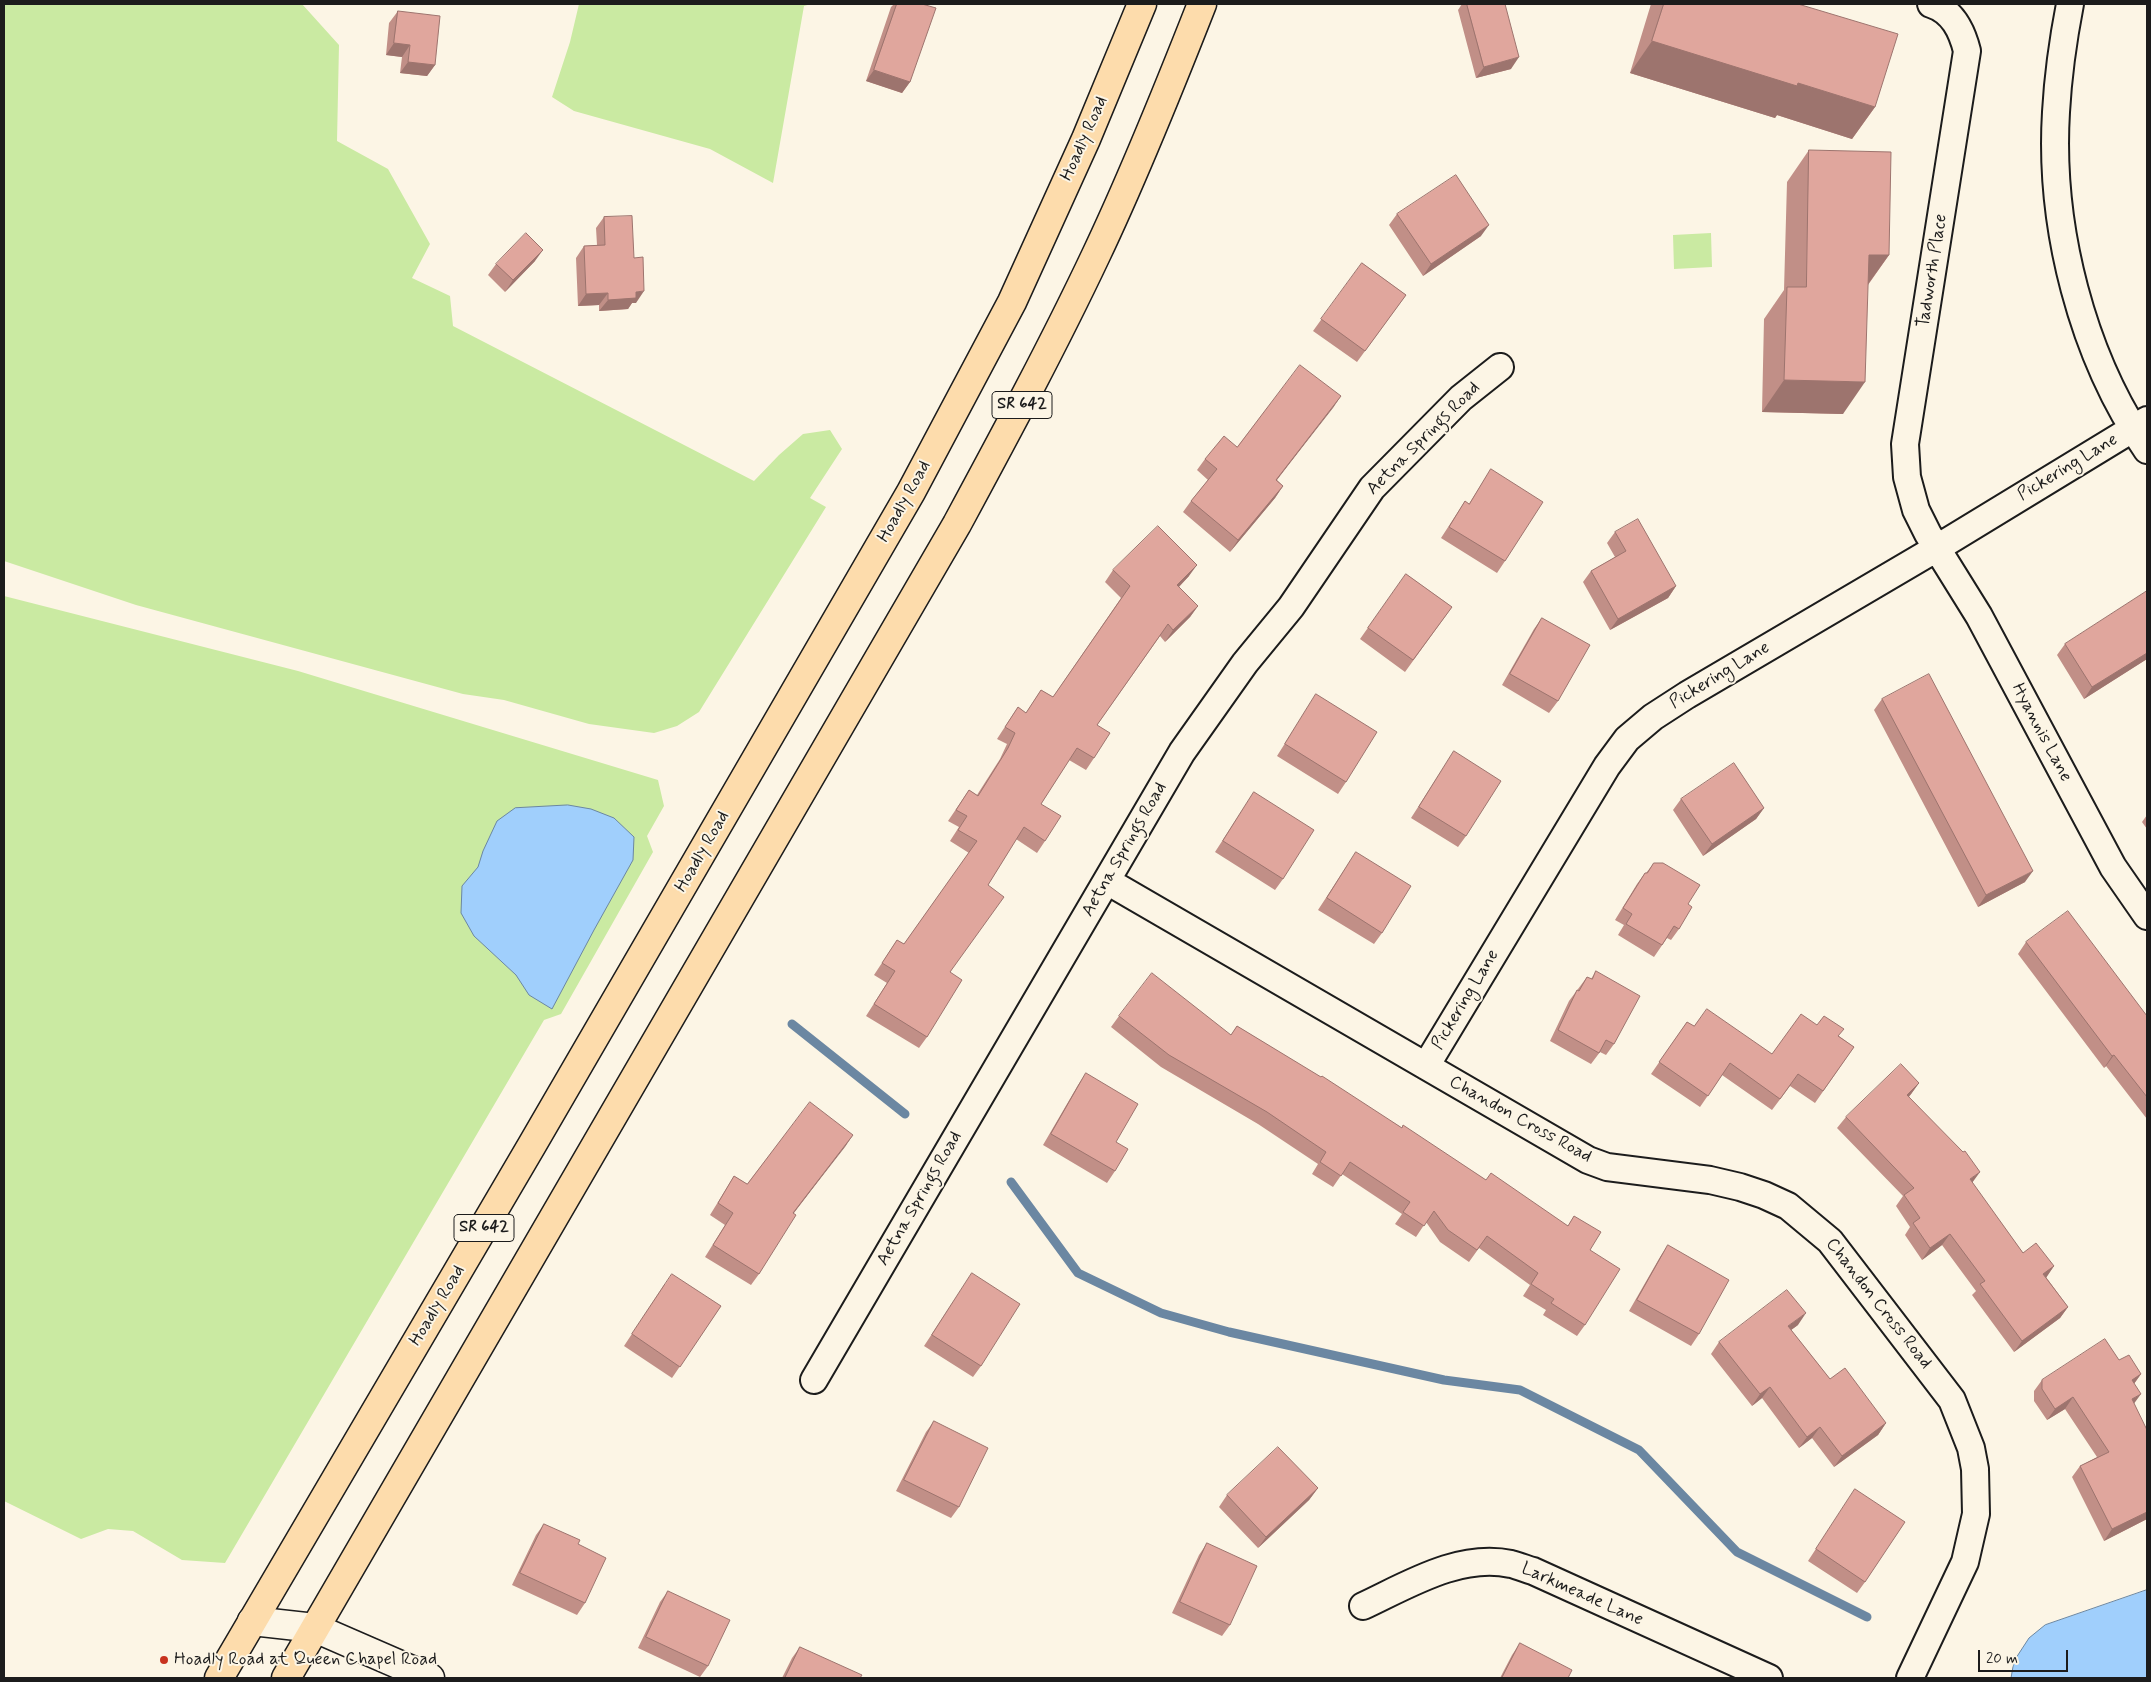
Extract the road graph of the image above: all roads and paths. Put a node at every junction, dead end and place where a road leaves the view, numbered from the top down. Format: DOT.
graph roads {
  1 [pos="1142,4"];
  2 [pos="1202,4"];
  3 [pos="1930,4"];
  4 [pos="2070,4"];
  5 [pos="1500,367"];
  6 [pos="2140,425"];
  7 [pos="2147,450"];
  8 [pos="1937,548"];
  9 [pos="1107,880"];
  10 [pos="2147,916"];
  11 [pos="1426,1066"];
  12 [pos="814,1380"];
  13 [pos="1363,1606"];
  14 [pos="252,1621"];
  15 [pos="315,1628"];
  16 [pos="219,1678"];
  17 [pos="286,1678"];
  18 [pos="430,1678"];
  19 [pos="1769,1678"];
  20 [pos="1910,1678"];
  1 -- 14 [label="main road, Hoadly Road / SR 642"];
  2 -- 15 [label="main road, SR 642"];
  3 -- 8 [label="street, Tadworth Place"];
  4 -- 6 [label="street"];
  5 -- 9 [label="street, Aetna Springs Road"];
  6 -- 7 [label="street"];
  6 -- 8 [label="street, Pickering Lane"];
  8 -- 10 [label="street, Hyannis Lane"];
  8 -- 11 [label="street, Pickering Lane"];
  9 -- 11 [label="street, Chandon Cross Road"];
  9 -- 12 [label="street, Aetna Springs Road"];
  11 -- 20 [label="street, Chandon Cross Road"];
  13 -- 19 [label="street, Larkmeade Lane"];
  14 -- 15 [label="street"];
  14 -- 16 [label="main road, Hoadly Road / SR 642"];
  15 -- 17 [label="main road, SR 642"];
  15 -- 18 [label="street"];
}
